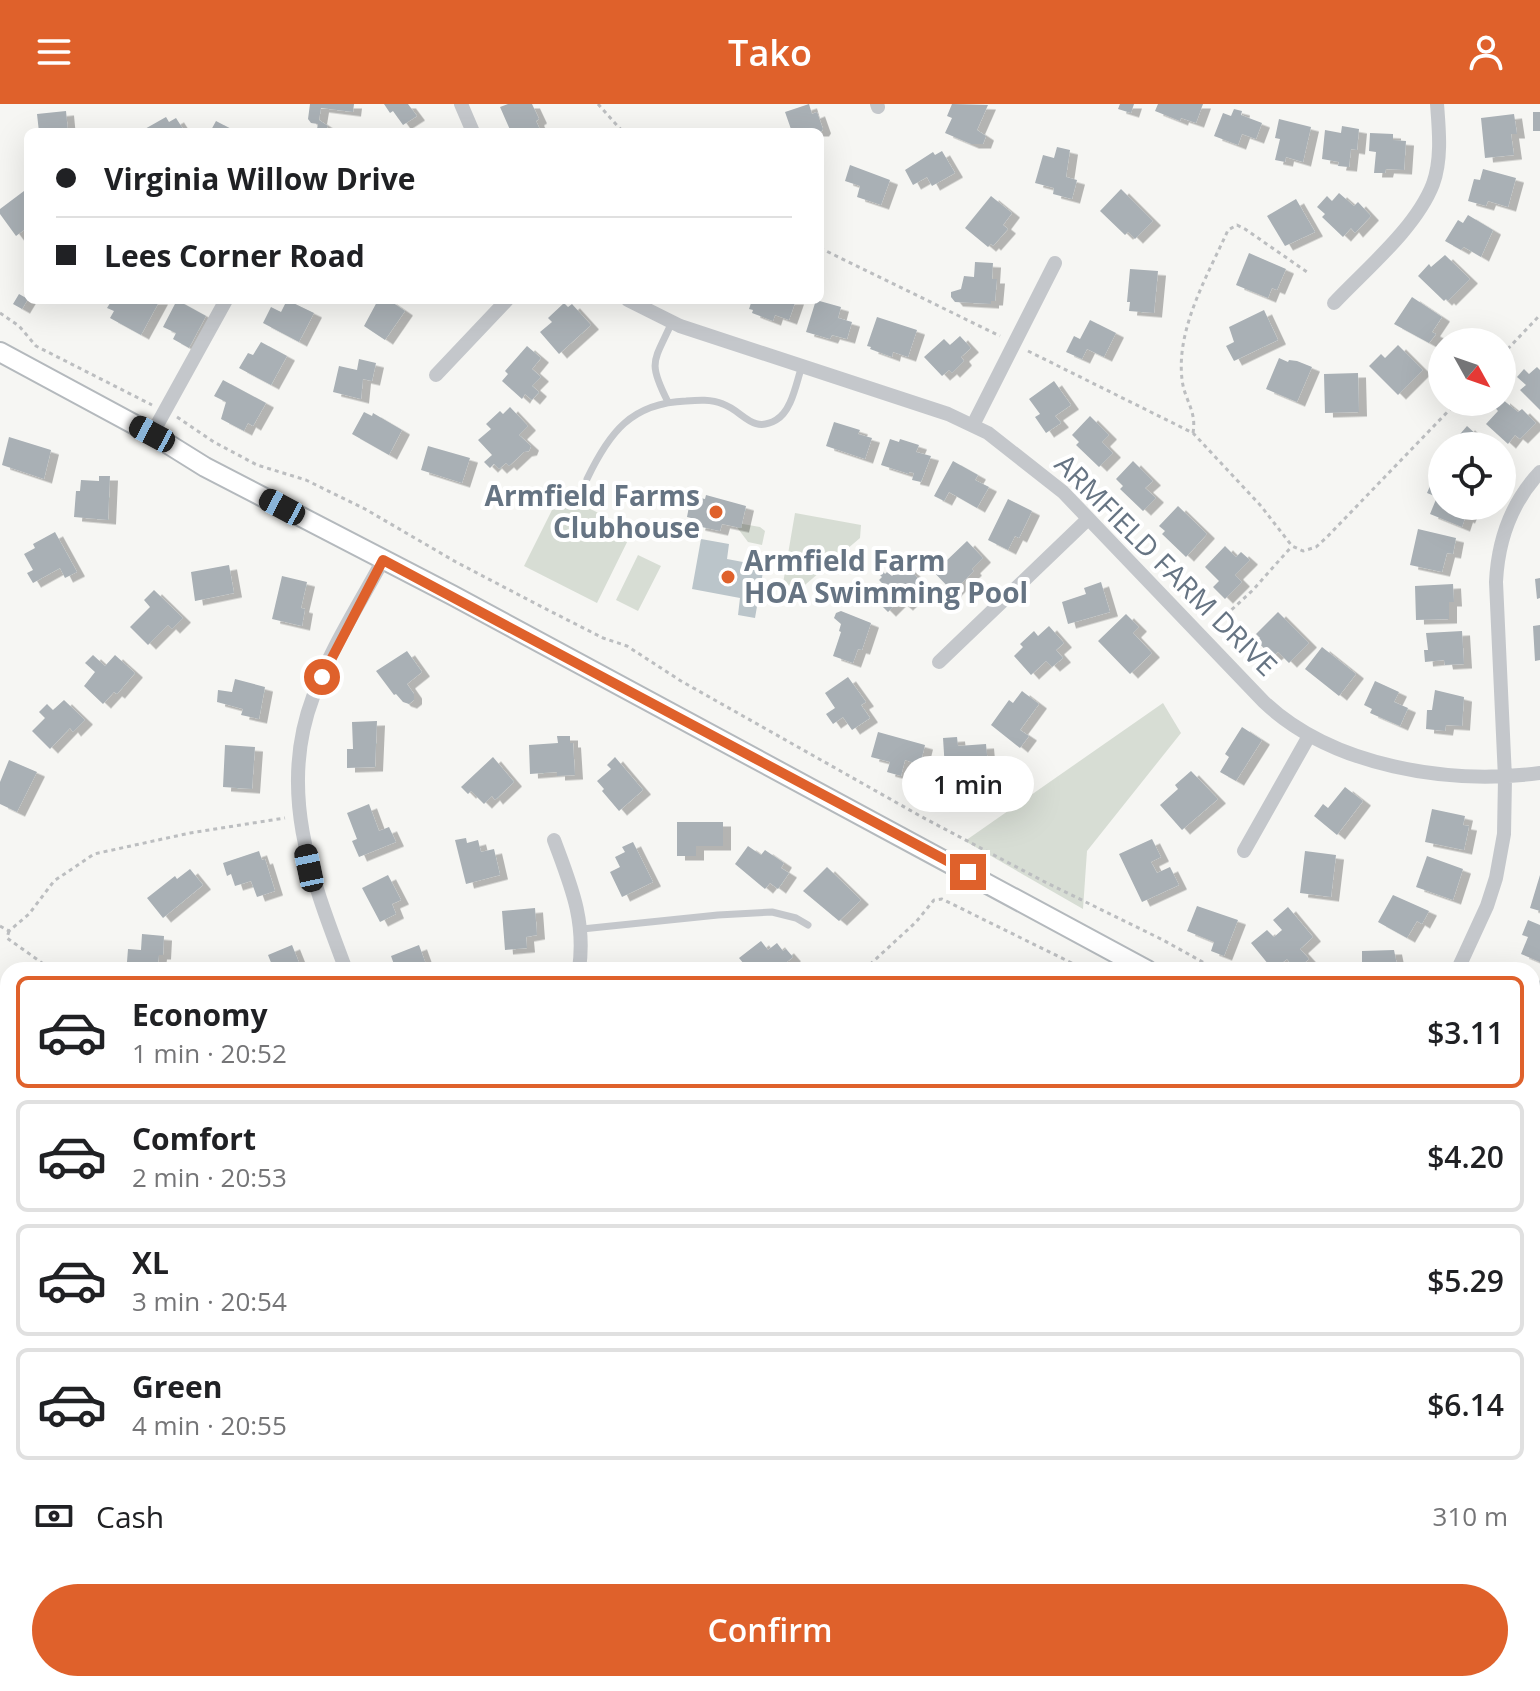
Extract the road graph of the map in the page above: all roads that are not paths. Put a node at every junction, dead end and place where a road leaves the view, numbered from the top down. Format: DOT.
graph roads {
  1 [pos="461,104"];
  2 [pos="1437,104"];
  3 [pos="471,128"];
  4 [pos="1055,263"];
  5 [pos="1334,303"];
  6 [pos="224,304"];
  7 [pos="503,304"];
  8 [pos="636,304"];
  9 [pos="672,322"];
  10 [pos="0,352"];
  11 [pos="802,366"];
  12 [pos="436,375"];
  13 [pos="668,402"];
  14 [pos="973,425"];
  15 [pos="152,434"];
  16 [pos="1540,472"];
  17 [pos="587,479"];
  18 [pos="1088,519"];
  19 [pos="383,560"];
  20 [pos="939,662"];
  21 [pos="1309,736"];
  22 [pos="1540,773"];
  23 [pos="1505,778"];
  24 [pos="554,840"];
  25 [pos="1244,851"];
  26 [pos="808,925"];
  27 [pos="582,929"];
  28 [pos="343,962"];
  29 [pos="580,962"];
  30 [pos="1132,962"];
  31 [pos="1461,962"];
  1 -- 3 [label="street"];
  2 -- 5 [label="street"];
  4 -- 14 [label="street"];
  6 -- 15 [label="street"];
  7 -- 12 [label="street"];
  8 -- 9 [label="street, ARMFIELD FARM DRIVE"];
  9 -- 11 [label="street, ARMFIELD FARM DRIVE"];
  9 -- 13 [label="lane"];
  10 -- 15 [label="street"];
  11 -- 13 [label="lane"];
  11 -- 14 [label="street, ARMFIELD FARM DRIVE"];
  13 -- 17 [label="lane"];
  14 -- 18 [label="street, ARMFIELD FARM DRIVE"];
  15 -- 19 [label="street"];
  16 -- 23 [label="street"];
  18 -- 20 [label="street"];
  18 -- 21 [label="street, ARMFIELD FARM DRIVE"];
  19 -- 28 [label="street"];
  19 -- 30 [label="street"];
  21 -- 23 [label="street, ARMFIELD FARM DRIVE"];
  21 -- 25 [label="street"];
  22 -- 23 [label="street, ARMFIELD FARM DRIVE"];
  23 -- 31 [label="street"];
  24 -- 27 [label="street"];
  26 -- 27 [label="lane"];
  27 -- 29 [label="street"];
}
